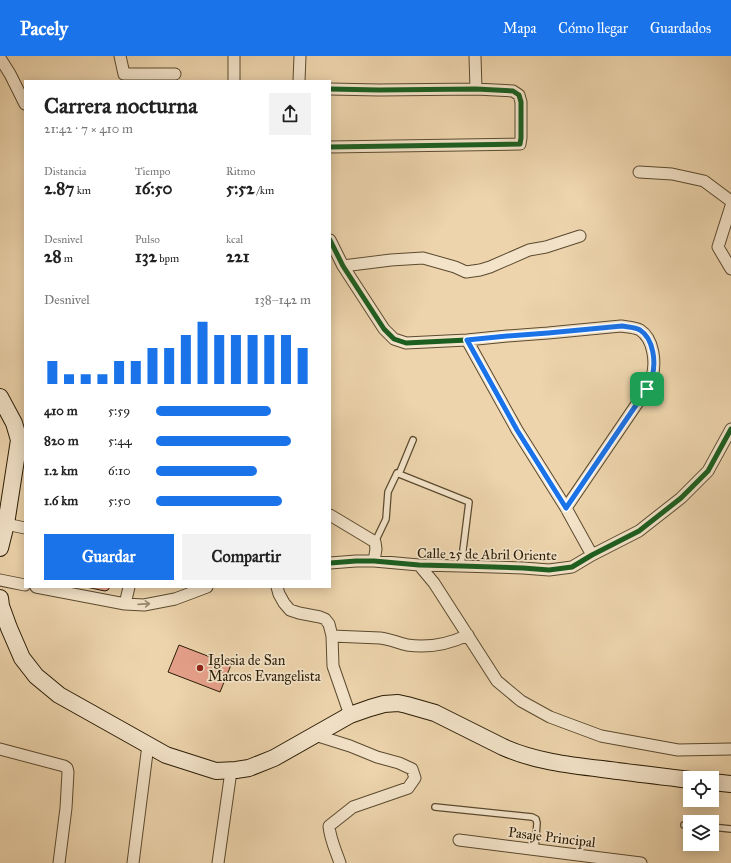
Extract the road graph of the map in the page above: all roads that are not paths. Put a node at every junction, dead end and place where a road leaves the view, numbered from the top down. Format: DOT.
graph roads {
  1 [pos="120,56"];
  2 [pos="234,56"];
  3 [pos="300,56"];
  4 [pos="475,56"];
  5 [pos="0,58"];
  6 [pos="176,74"];
  7 [pos="234,80"];
  8 [pos="299,80"];
  9 [pos="331,89"];
  10 [pos="476,89"];
  11 [pos="24,102"];
  12 [pos="331,147"];
  13 [pos="639,172"];
  14 [pos="731,201"];
  15 [pos="731,206"];
  16 [pos="580,236"];
  17 [pos="331,242"];
  18 [pos="343,266"];
  19 [pos="731,270"];
  20 [pos="467,340"];
  21 [pos="0,397"];
  22 [pos="731,429"];
  23 [pos="413,440"];
  24 [pos="399,474"];
  25 [pos="566,508"];
  26 [pos="331,516"];
  27 [pos="6,524"];
  28 [pos="24,528"];
  29 [pos="375,542"];
  30 [pos="0,548"];
  31 [pos="592,555"];
  32 [pos="374,561"];
  33 [pos="331,563"];
  34 [pos="419,565"];
  35 [pos="461,566"];
  36 [pos="0,580"];
  37 [pos="24,585"];
  38 [pos="41,588"];
  39 [pos="129,588"];
  40 [pos="204,588"];
  41 [pos="277,588"];
  42 [pos="0,598"];
  43 [pos="125,604"];
  44 [pos="468,635"];
  45 [pos="332,636"];
  46 [pos="350,715"];
  47 [pos="314,735"];
  48 [pos="148,745"];
  49 [pos="0,749"];
  50 [pos="731,749"];
  51 [pos="231,771"];
  52 [pos="683,779"];
  53 [pos="719,783"];
  54 [pos="731,784"];
  55 [pos="436,807"];
  56 [pos="719,827"];
  57 [pos="731,828"];
  58 [pos="459,840"];
  59 [pos="535,850"];
  60 [pos="580,859"];
  61 [pos="59,863"];
  62 [pos="134,863"];
  63 [pos="218,863"];
  64 [pos="340,863"];
  65 [pos="641,863"];
  1 -- 6 [label="street"];
  2 -- 7 [label="street"];
  3 -- 8 [label="street"];
  4 -- 10 [label="street"];
  5 -- 11 [label="street"];
  9 -- 10 [label="street"];
  10 -- 12 [label="street"];
  13 -- 14 [label="street"];
  15 -- 19 [label="street"];
  16 -- 18 [label="street"];
  17 -- 18 [label="street"];
  18 -- 20 [label="street"];
  20 -- 25 [label="street"];
  20 -- 25 [label="street"];
  21 -- 27 [label="main road"];
  22 -- 31 [label="street, Calle 25 de Abril Oriente"];
  23 -- 24 [label="lane"];
  24 -- 29 [label="lane"];
  24 -- 35 [label="lane"];
  25 -- 31 [label="street"];
  26 -- 29 [label="street"];
  27 -- 28 [label="street"];
  27 -- 30 [label="main road"];
  29 -- 32 [label="street"];
  31 -- 35 [label="street, Calle 25 de Abril Oriente"];
  32 -- 33 [label="street, Calle 25 de Abril Oriente"];
  32 -- 34 [label="street, Calle 25 de Abril Oriente"];
  34 -- 35 [label="street, Calle 25 de Abril Oriente"];
  34 -- 44 [label="street"];
  36 -- 37 [label="street"];
  38 -- 43 [label="street"];
  39 -- 43 [label="street"];
  43 -- 40 [label="street, one-way"];
  41 -- 45 [label="street"];
  42 -- 48 [label="main road"];
  44 -- 45 [label="street"];
  44 -- 50 [label="street"];
  45 -- 46 [label="street"];
  46 -- 47 [label="main road"];
  46 -- 52 [label="main road"];
  47 -- 51 [label="main road"];
  47 -- 64 [label="street"];
  48 -- 51 [label="main road"];
  48 -- 62 [label="street"];
  49 -- 61 [label="street"];
  51 -- 63 [label="street"];
  53 -- 54 [label="main road"];
  55 -- 59 [label="lane"];
  56 -- 57 [label="lane"];
  58 -- 59 [label="street, Pasaje Principal"];
  59 -- 60 [label="street, Pasaje Principal"];
  60 -- 65 [label="street, Pasaje Principal"];
}
